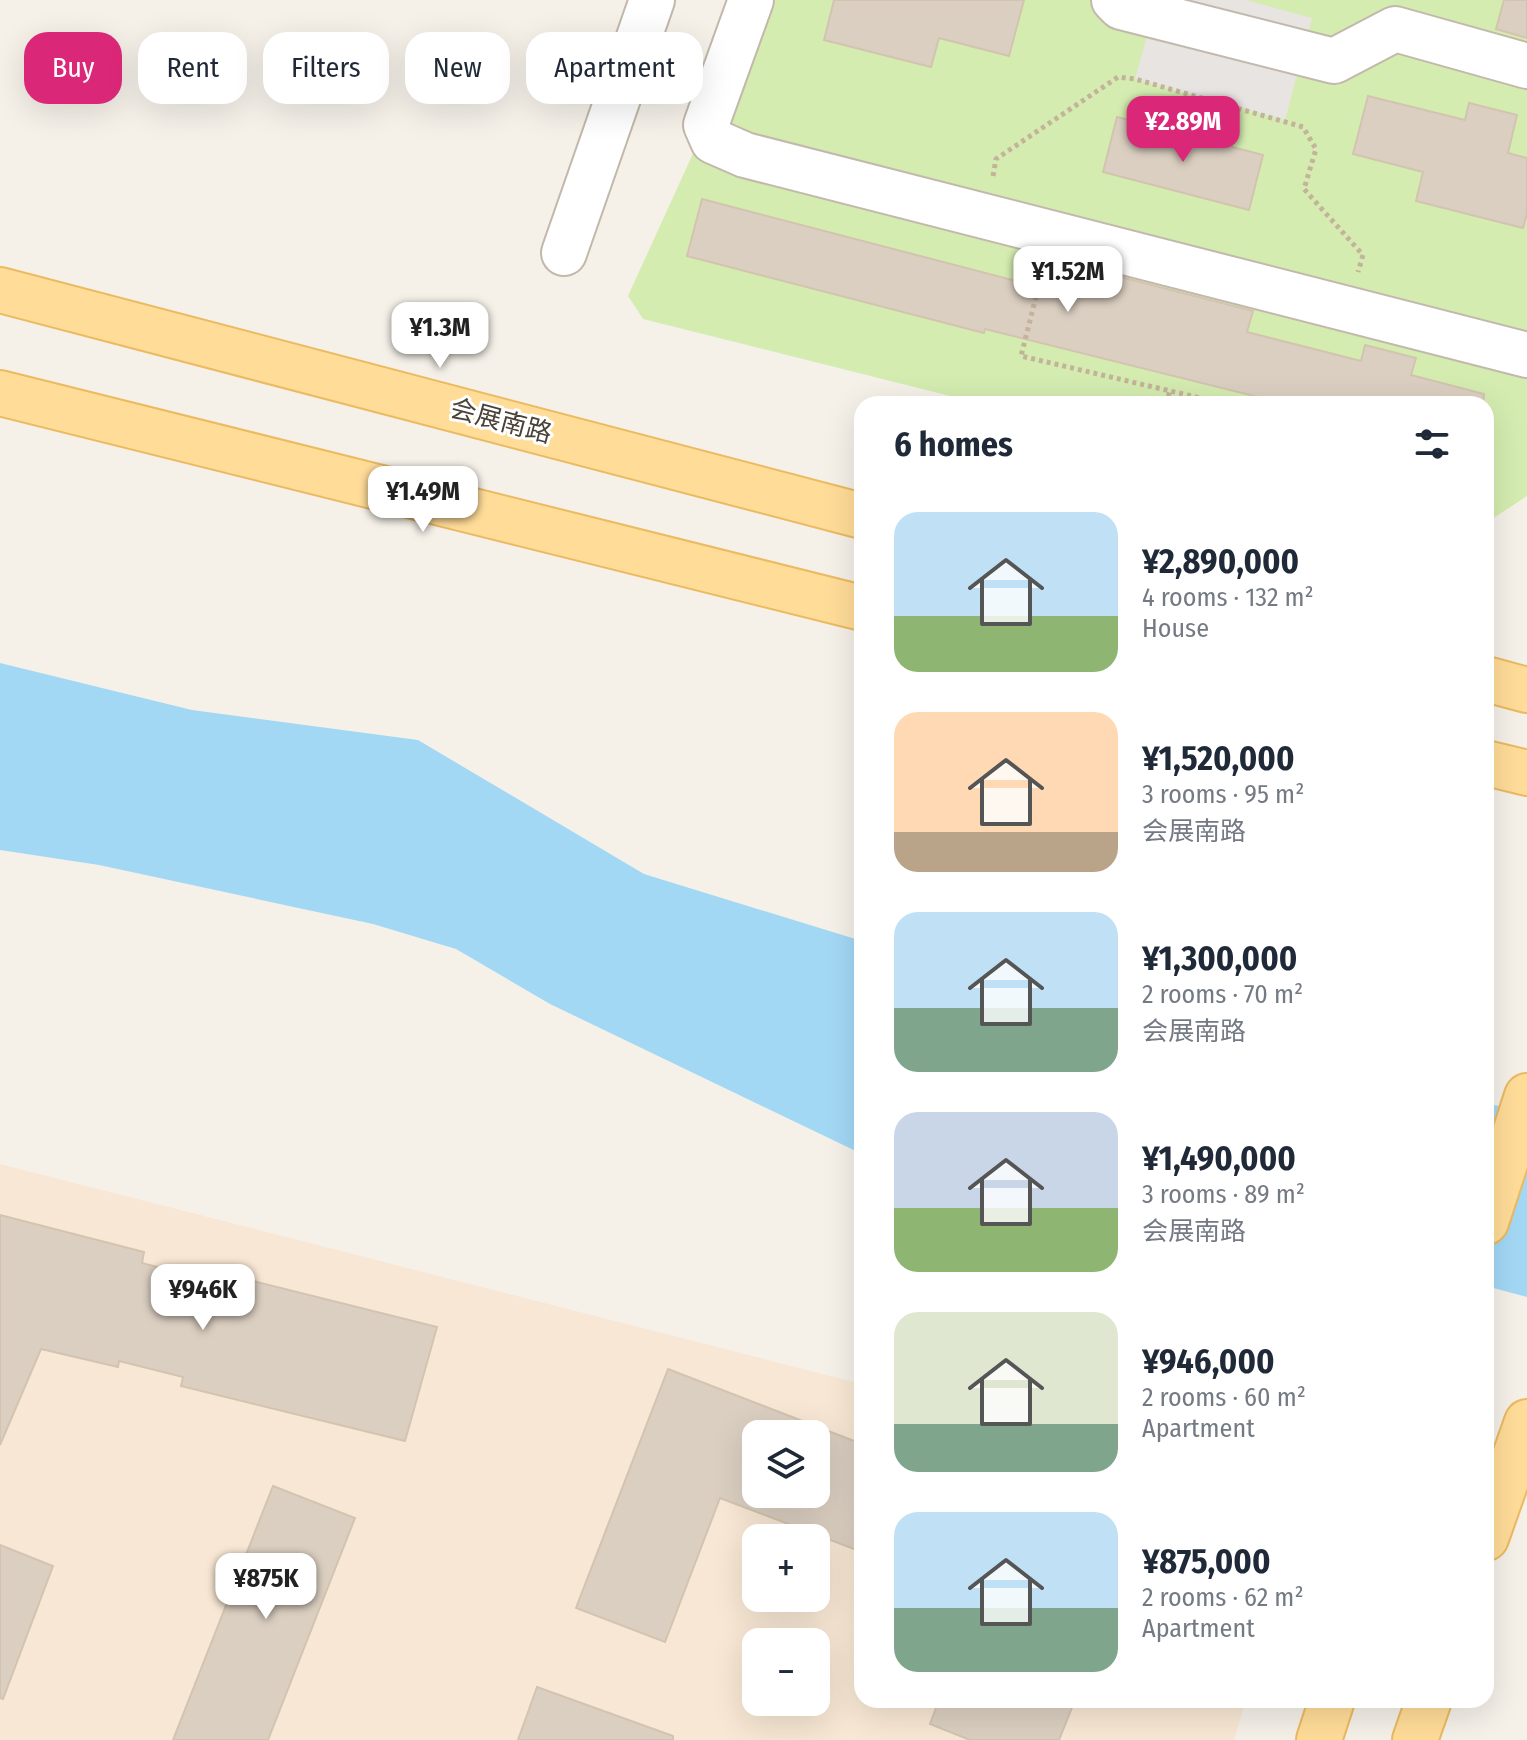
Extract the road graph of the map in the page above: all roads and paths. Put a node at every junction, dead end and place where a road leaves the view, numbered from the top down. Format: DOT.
graph roads {
  1 [pos="652,0"];
  2 [pos="751,0"];
  3 [pos="1114,0"];
  4 [pos="1399,15"];
  5 [pos="1527,66"];
  6 [pos="984,216"];
  7 [pos="1053,233"];
  8 [pos="564,253"];
  9 [pos="0,290"];
  10 [pos="1347,309"];
  11 [pos="1527,355"];
  12 [pos="1170,391"];
  13 [pos="0,393"];
  14 [pos="1168,396"];
  15 [pos="1192,396"];
  16 [pos="854,514"];
  17 [pos="854,606"];
  18 [pos="1494,681"];
  19 [pos="1527,690"];
  20 [pos="1494,765"];
  21 [pos="1527,773"];
  22 [pos="1527,1096"];
  23 [pos="1494,1197"];
  24 [pos="1527,1422"];
  25 [pos="1494,1515"];
  26 [pos="1329,1708"];
  27 [pos="1426,1708"];
  28 [pos="1319,1740"];
  29 [pos="1415,1740"];
  1 -- 8 [label="street"];
  2 -- 6 [label="street"];
  3 -- 4 [label="street"];
  4 -- 5 [label="street"];
  6 -- 7 [label="street"];
  6 -- 10 [label="path"];
  7 -- 10 [label="street"];
  7 -- 12 [label="path"];
  9 -- 16 [label="main road, 会展南路"];
  10 -- 11 [label="street"];
  12 -- 14 [label="path"];
  12 -- 15 [label="path"];
  13 -- 17 [label="main road"];
  18 -- 19 [label="main road"];
  20 -- 21 [label="main road"];
  22 -- 23 [label="main road"];
  24 -- 25 [label="main road"];
  26 -- 28 [label="main road"];
  27 -- 29 [label="main road"];
}
